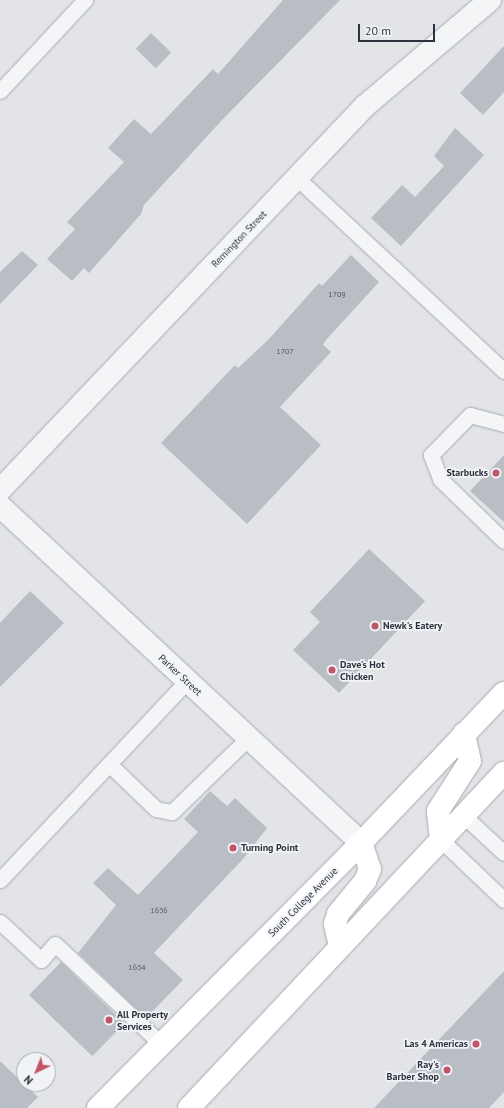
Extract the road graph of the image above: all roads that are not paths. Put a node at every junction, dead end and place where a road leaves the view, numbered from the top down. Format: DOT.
graph roads {
  1 [pos="85,0"];
  2 [pos="490,0"];
  3 [pos="0,91"];
  4 [pos="297,178"];
  5 [pos="504,371"];
  6 [pos="504,424"];
  7 [pos="0,490"];
  8 [pos="0,506"];
  9 [pos="504,540"];
  10 [pos="187,681"];
  11 [pos="504,692"];
  12 [pos="464,734"];
  13 [pos="248,738"];
  14 [pos="109,764"];
  15 [pos="504,773"];
  16 [pos="464,816"];
  17 [pos="441,840"];
  18 [pos="361,843"];
  19 [pos="504,853"];
  20 [pos="0,880"];
  21 [pos="504,900"];
  22 [pos="0,922"];
  23 [pos="340,946"];
  24 [pos="162,1045"];
  25 [pos="98,1108"];
  26 [pos="189,1108"];
  1 -- 3 [label="lane"];
  2 -- 4 [label="street, Remington Street"];
  4 -- 5 [label="lane"];
  4 -- 7 [label="street, Remington Street"];
  6 -- 9 [label="lane"];
  8 -- 10 [label="street, Parker Street"];
  10 -- 13 [label="street, Parker Street"];
  10 -- 14 [label="lane"];
  11 -- 12 [label="highway, South College Avenue"];
  12 -- 17 [label="highway"];
  12 -- 18 [label="highway, South College Avenue"];
  13 -- 14 [label="lane"];
  13 -- 18 [label="street, Parker Street"];
  14 -- 20 [label="lane"];
  15 -- 16 [label="highway"];
  16 -- 17 [label="highway"];
  16 -- 19 [label="lane"];
  17 -- 21 [label="lane"];
  17 -- 23 [label="highway"];
  18 -- 23 [label="highway"];
  18 -- 24 [label="highway, South College Avenue"];
  22 -- 24 [label="lane"];
  23 -- 26 [label="highway"];
  24 -- 25 [label="highway, South College Avenue"];
}
